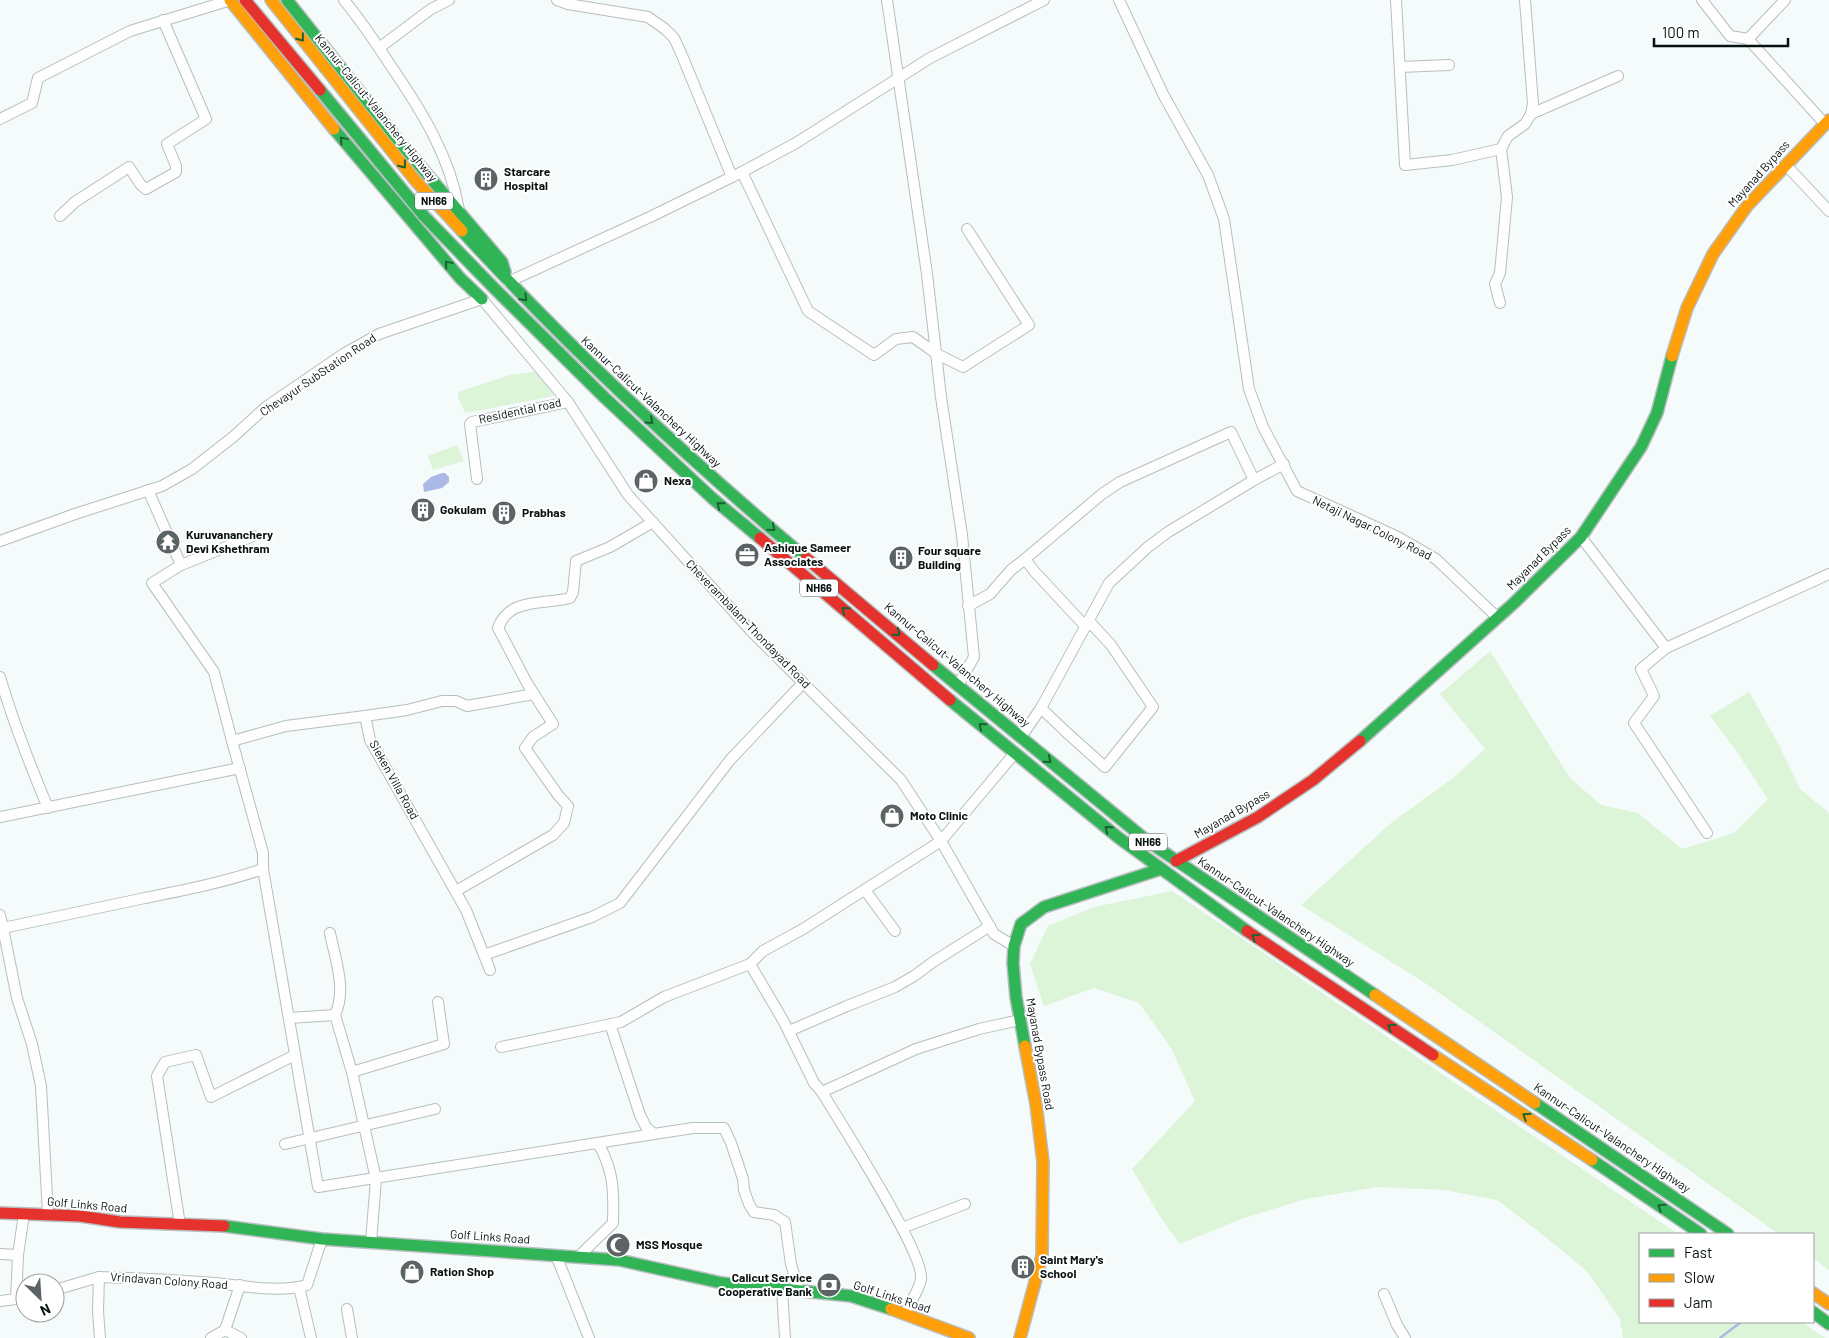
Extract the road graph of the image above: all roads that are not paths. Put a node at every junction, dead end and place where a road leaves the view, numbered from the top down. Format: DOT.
graph roads {
  1 [pos="231,0"];
  2 [pos="245,0"];
  3 [pos="271,0"];
  4 [pos="287,0"];
  5 [pos="344,0"];
  6 [pos="449,0"];
  7 [pos="557,0"];
  8 [pos="886,0"];
  9 [pos="1044,0"];
  10 [pos="1119,0"];
  11 [pos="1396,0"];
  12 [pos="1524,0"];
  13 [pos="1702,0"];
  14 [pos="1785,0"];
  15 [pos="429,4"];
  16 [pos="163,20"];
  17 [pos="1748,39"];
  18 [pos="379,48"];
  19 [pos="1449,65"];
  20 [pos="1400,67"];
  21 [pos="338,73"];
  22 [pos="1618,76"];
  23 [pos="898,78"];
  24 [pos="318,89"];
  25 [pos="308,97"];
  26 [pos="1531,114"];
  27 [pos="0,119"];
  28 [pos="1827,122"];
  29 [pos="1501,149"];
  30 [pos="1786,165"];
  31 [pos="737,174"];
  32 [pos="1829,211"];
  33 [pos="459,212"];
  34 [pos="60,216"];
  35 [pos="967,228"];
  36 [pos="508,282"];
  37 [pos="482,300"];
  38 [pos="1500,303"];
  39 [pos="937,354"];
  40 [pos="568,402"];
  41 [pos="1284,464"];
  42 [pos="477,479"];
  43 [pos="1254,480"];
  44 [pos="148,490"];
  45 [pos="653,522"];
  46 [pos="253,536"];
  47 [pos="1581,537"];
  48 [pos="0,542"];
  49 [pos="1025,559"];
  50 [pos="181,565"];
  51 [pos="1829,574"];
  52 [pos="968,606"];
  53 [pos="1498,618"];
  54 [pos="1087,624"];
  55 [pos="1666,648"];
  56 [pos="0,678"];
  57 [pos="803,683"];
  58 [pos="958,685"];
  59 [pos="534,694"];
  60 [pos="1041,708"];
  61 [pos="365,716"];
  62 [pos="1021,737"];
  63 [pos="232,741"];
  64 [pos="1015,753"];
  65 [pos="240,768"];
  66 [pos="48,808"];
  67 [pos="0,817"];
  68 [pos="1708,833"];
  69 [pos="942,841"];
  70 [pos="1176,861"];
  71 [pos="263,869"];
  72 [pos="1160,869"];
  73 [pos="865,890"];
  74 [pos="456,891"];
  75 [pos="0,915"];
  76 [pos="990,926"];
  77 [pos="4,928"];
  78 [pos="895,931"];
  79 [pos="330,932"];
  80 [pos="1014,946"];
  81 [pos="484,955"];
  82 [pos="750,964"];
  83 [pos="490,970"];
  84 [pos="438,1002"];
  85 [pos="335,1015"];
  86 [pos="289,1018"];
  87 [pos="1020,1020"];
  88 [pos="610,1024"];
  89 [pos="789,1032"];
  90 [pos="501,1047"];
  91 [pos="295,1055"];
  92 [pos="352,1072"];
  93 [pos="822,1092"];
  94 [pos="435,1109"];
  95 [pos="364,1126"];
  96 [pos="654,1134"];
  97 [pos="310,1137"];
  98 [pos="598,1143"];
  99 [pos="285,1144"];
  100 [pos="376,1179"];
  101 [pos="965,1204"];
  102 [pos="0,1213"];
  103 [pos="24,1214"];
  104 [pos="48,1215"];
  105 [pos="180,1224"];
  106 [pos="902,1228"];
  107 [pos="1701,1233"];
  108 [pos="1727,1233"];
  109 [pos="322,1239"];
  110 [pos="371,1242"];
  111 [pos="0,1254"];
  112 [pos="18,1255"];
  113 [pos="556,1256"];
  114 [pos="578,1257"];
  115 [pos="19,1273"];
  116 [pos="99,1277"];
  117 [pos="240,1286"];
  118 [pos="65,1287"];
  119 [pos="299,1287"];
  120 [pos="782,1289"];
  121 [pos="799,1291"];
  122 [pos="1384,1294"];
  123 [pos="1814,1294"];
  124 [pos="15,1299"];
  125 [pos="0,1302"];
  126 [pos="1829,1304"];
  127 [pos="347,1309"];
  128 [pos="1814,1313"];
  129 [pos="905,1314"];
  130 [pos="1829,1324"];
  131 [pos="225,1330"];
  132 [pos="100,1338"];
  133 [pos="211,1338"];
  134 [pos="242,1338"];
  135 [pos="311,1338"];
  136 [pos="352,1338"];
  137 [pos="589,1338"];
  138 [pos="785,1338"];
  139 [pos="969,1338"];
  140 [pos="1020,1338"];
  141 [pos="1406,1338"];
  1 -- 16 [label="street"];
  1 -- 25 [label="main road"];
  2 -- 24 [label="main road, NH66"];
  3 -- 21 [label="main road, Kannur-Calicut-Valanchery Highway / NH66, one-way"];
  4 -- 21 [label="main road"];
  5 -- 18 [label="street"];
  6 -- 15 [label="street"];
  7 -- 31 [label="street"];
  8 -- 23 [label="street"];
  9 -- 23 [label="street"];
  10 -- 41 [label="street, Netaji Nagar Colony Road"];
  11 -- 20 [label="street"];
  12 -- 26 [label="street"];
  13 -- 17 [label="street"];
  14 -- 17 [label="street"];
  15 -- 18 [label="street"];
  16 -- 27 [label="street"];
  16 -- 34 [label="street"];
  17 -- 28 [label="street"];
  18 -- 33 [label="street"];
  19 -- 20 [label="street"];
  20 -- 29 [label="street"];
  21 -- 24 [label="main road"];
  21 -- 33 [label="main road"];
  21 -- 36 [label="main road, Kannur-Calicut-Valanchery Highway / NH66, one-way"];
  22 -- 26 [label="street"];
  23 -- 31 [label="street"];
  23 -- 39 [label="street"];
  24 -- 25 [label="main road"];
  64 -- 24 [label="main road, NH66, one-way"];
  37 -- 25 [label="main road, one-way"];
  26 -- 29 [label="street"];
  28 -- 30 [label="main road, Mayanad Bypass"];
  29 -- 38 [label="street"];
  30 -- 32 [label="street"];
  30 -- 47 [label="main road, Mayanad Bypass"];
  31 -- 36 [label="street"];
  31 -- 39 [label="street"];
  33 -- 36 [label="main road"];
  35 -- 39 [label="street"];
  36 -- 58 [label="main road, Kannur-Calicut-Valanchery Highway / NH66, one-way"];
  37 -- 40 [label="street, Cheverambalam-Thondayad Road"];
  37 -- 44 [label="street, Chevayur SubStation Road"];
  39 -- 52 [label="street"];
  40 -- 42 [label="street, Residential road"];
  40 -- 45 [label="street, Cheverambalam-Thondayad Road"];
  41 -- 43 [label="street"];
  41 -- 53 [label="street, Netaji Nagar Colony Road"];
  43 -- 49 [label="street"];
  43 -- 54 [label="street"];
  44 -- 48 [label="street, Chevayur SubStation Road"];
  44 -- 50 [label="street"];
  45 -- 57 [label="street, Cheverambalam-Thondayad Road"];
  45 -- 59 [label="street"];
  46 -- 50 [label="street"];
  47 -- 53 [label="main road, Mayanad Bypass"];
  47 -- 55 [label="street"];
  49 -- 52 [label="street"];
  49 -- 54 [label="street"];
  50 -- 63 [label="street"];
  51 -- 55 [label="street"];
  52 -- 58 [label="street"];
  53 -- 70 [label="main road, Mayanad Bypass"];
  54 -- 60 [label="street"];
  54 -- 60 [label="street"];
  55 -- 68 [label="street"];
  56 -- 66 [label="street"];
  57 -- 69 [label="street, Cheverambalam-Thondayad Road"];
  57 -- 81 [label="street"];
  58 -- 62 [label="main road, Kannur-Calicut-Valanchery Highway / NH66"];
  59 -- 61 [label="street"];
  59 -- 74 [label="street"];
  60 -- 62 [label="street"];
  61 -- 63 [label="street"];
  61 -- 74 [label="street, Sieken Villa Road"];
  62 -- 70 [label="main road, Kannur-Calicut-Valanchery Highway / NH66, one-way"];
  63 -- 65 [label="street"];
  64 -- 69 [label="street"];
  72 -- 64 [label="main road, NH66, one-way"];
  65 -- 66 [label="street"];
  65 -- 71 [label="street"];
  66 -- 67 [label="street"];
  69 -- 73 [label="street"];
  69 -- 76 [label="street, Cheverambalam-Thondayad Road"];
  70 -- 108 [label="main road, Kannur-Calicut-Valanchery Highway / NH66"];
  71 -- 77 [label="street"];
  71 -- 86 [label="street"];
  72 -- 80 [label="main road, Mayanad Bypass Road"];
  107 -- 72 [label="main road, NH66, one-way"];
  73 -- 78 [label="street"];
  73 -- 82 [label="street"];
  74 -- 81 [label="street, Sieken Villa Road"];
  75 -- 77 [label="street"];
  76 -- 80 [label="street, Cheverambalam-Thondayad Road"];
  76 -- 89 [label="street"];
  77 -- 104 [label="street"];
  79 -- 85 [label="street"];
  80 -- 87 [label="main road, Mayanad Bypass Road"];
  81 -- 83 [label="street, Sieken Villa Road"];
  82 -- 88 [label="street"];
  82 -- 89 [label="street"];
  84 -- 92 [label="street"];
  85 -- 86 [label="street"];
  85 -- 92 [label="street"];
  86 -- 91 [label="street"];
  87 -- 93 [label="street"];
  87 -- 140 [label="main road, Mayanad Bypass Road"];
  88 -- 90 [label="street"];
  88 -- 96 [label="street"];
  89 -- 93 [label="street"];
  91 -- 97 [label="street"];
  91 -- 105 [label="street"];
  92 -- 95 [label="street"];
  93 -- 106 [label="street"];
  94 -- 95 [label="street"];
  95 -- 97 [label="street"];
  95 -- 100 [label="street"];
  96 -- 98 [label="street"];
  96 -- 121 [label="street"];
  97 -- 99 [label="street"];
  97 -- 100 [label="street"];
  98 -- 100 [label="street"];
  98 -- 114 [label="street"];
  100 -- 110 [label="street"];
  101 -- 106 [label="street"];
  102 -- 103 [label="main road, Golf Links Road"];
  103 -- 104 [label="main road, Golf Links Road"];
  103 -- 112 [label="street"];
  104 -- 105 [label="main road, Golf Links Road"];
  105 -- 109 [label="main road, Golf Links Road"];
  106 -- 129 [label="street"];
  109 -- 110 [label="main road, Golf Links Road"];
  109 -- 119 [label="street"];
  110 -- 113 [label="main road, Golf Links Road"];
  111 -- 112 [label="street"];
  112 -- 115 [label="street"];
  113 -- 114 [label="main road, Golf Links Road"];
  113 -- 137 [label="street"];
  114 -- 120 [label="main road, Golf Links Road"];
  116 -- 117 [label="street, Vrindavan Colony Road"];
  116 -- 118 [label="street, Vrindavan Colony Road"];
  116 -- 132 [label="street, Vrindavan Colony Road"];
  117 -- 119 [label="street, Vrindavan Colony Road"];
  117 -- 131 [label="street, Vrindavan Colony Road"];
  119 -- 135 [label="street"];
  120 -- 121 [label="main road, Golf Links Road"];
  120 -- 138 [label="street"];
  121 -- 129 [label="main road, Golf Links Road"];
  122 -- 141 [label="street"];
  123 -- 126 [label="main road"];
  124 -- 125 [label="street"];
  127 -- 136 [label="street"];
  128 -- 130 [label="main road"];
  129 -- 139 [label="main road, Golf Links Road"];
  131 -- 133 [label="street"];
  131 -- 134 [label="street"];
}
